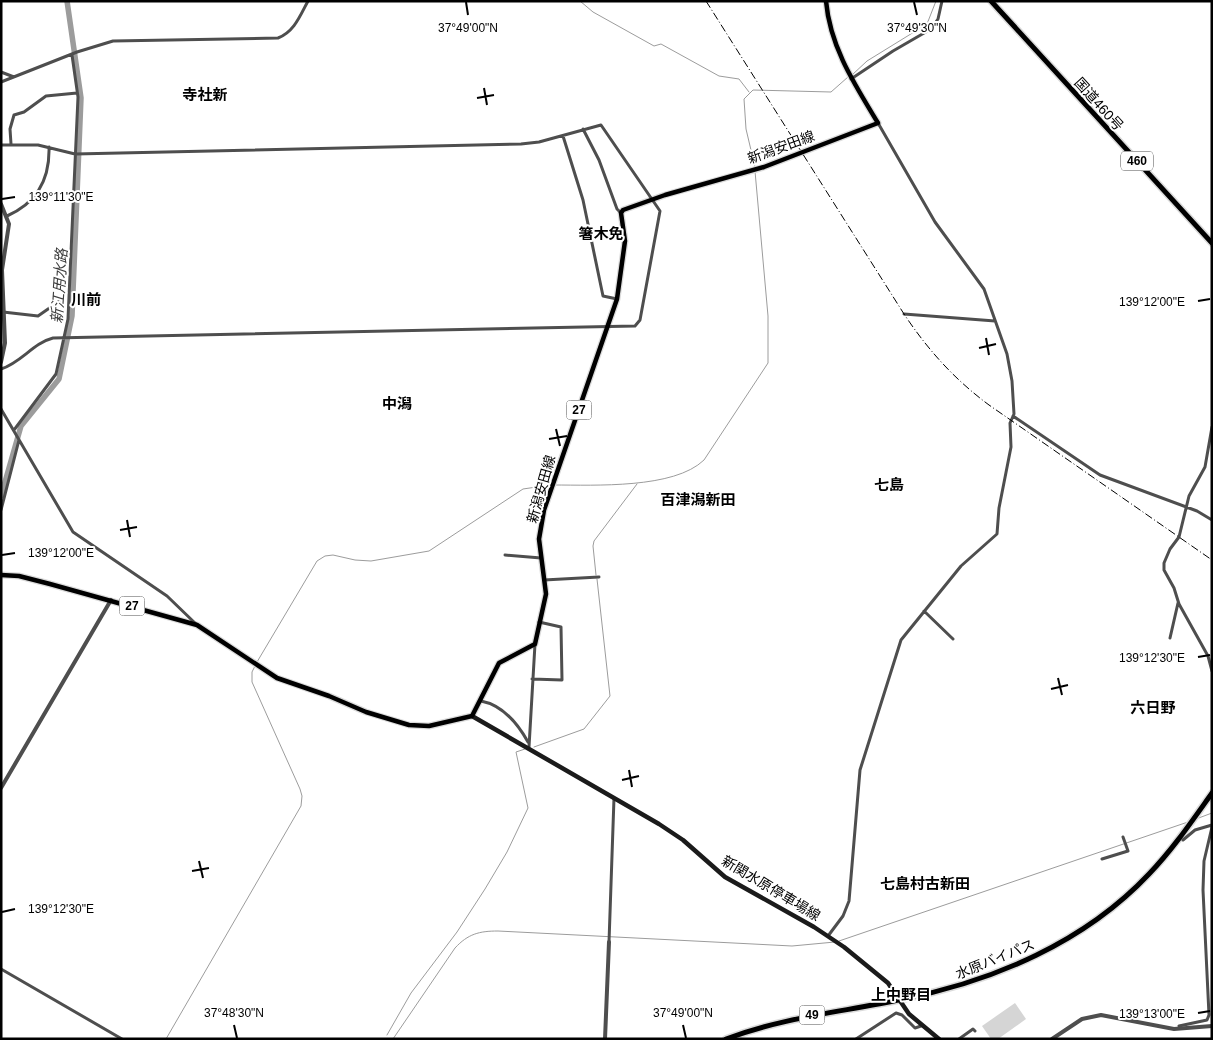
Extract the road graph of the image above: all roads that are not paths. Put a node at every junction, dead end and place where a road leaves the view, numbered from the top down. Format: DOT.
graph roads {
  1 [pos="308,1"];
  2 [pos="826,1"];
  3 [pos="942,1"];
  4 [pos="991,1"];
  5 [pos="74,54"];
  6 [pos="1,72"];
  7 [pos="14,77"];
  8 [pos="851,80"];
  9 [pos="1,82"];
  10 [pos="77,93"];
  11 [pos="878,123"];
  12 [pos="584,130"];
  13 [pos="563,136"];
  14 [pos="11,144"];
  15 [pos="1,145"];
  16 [pos="50,147"];
  17 [pos="77,154"];
  18 [pos="653,199"];
  19 [pos="1,204"];
  20 [pos="621,213"];
  21 [pos="7,216"];
  22 [pos="1212,243"];
  23 [pos="617,299"];
  24 [pos="61,300"];
  25 [pos="3,312"];
  26 [pos="904,314"];
  27 [pos="995,321"];
  28 [pos="608,327"];
  29 [pos="67,338"];
  30 [pos="1,362"];
  31 [pos="1,368"];
  32 [pos="1,409"];
  33 [pos="1013,416"];
  34 [pos="1212,427"];
  35 [pos="15,431"];
  36 [pos="18,438"];
  37 [pos="1188,508"];
  38 [pos="1,510"];
  39 [pos="1212,520"];
  40 [pos="506,555"];
  41 [pos="540,558"];
  42 [pos="1,575"];
  43 [pos="597,577"];
  44 [pos="544,580"];
  45 [pos="111,600"];
  46 [pos="1178,602"];
  47 [pos="924,611"];
  48 [pos="539,622"];
  49 [pos="197,625"];
  50 [pos="953,638"];
  51 [pos="1170,638"];
  52 [pos="535,644"];
  53 [pos="1212,671"];
  54 [pos="532,679"];
  55 [pos="480,701"];
  56 [pos="472,716"];
  57 [pos="529,745"];
  58 [pos="1,788"];
  59 [pos="1212,793"];
  60 [pos="614,798"];
  61 [pos="1212,826"];
  62 [pos="1123,837"];
  63 [pos="1183,840"];
  64 [pos="1102,860"];
  65 [pos="830,938"];
  66 [pos="609,942"];
  67 [pos="1,969"];
  68 [pos="901,1000"];
  69 [pos="921,1026"];
  70 [pos="1179,1026"];
  71 [pos="1212,1026"];
  72 [pos="974,1031"];
  73 [pos="122,1039"];
  74 [pos="605,1039"];
  75 [pos="726,1039"];
  76 [pos="856,1039"];
  77 [pos="939,1039"];
  78 [pos="960,1039"];
  79 [pos="1052,1039"];
  1 -- 5 [label="street"];
  2 -- 8 [label="main road"];
  3 -- 8 [label="street"];
  4 -- 22 [label="highway, 国道460号 / 460"];
  5 -- 7 [label="street"];
  5 -- 10 [label="street"];
  6 -- 7 [label="street"];
  7 -- 9 [label="street"];
  8 -- 11 [label="main road"];
  10 -- 14 [label="street"];
  10 -- 17 [label="street"];
  11 -- 18 [label="main road, 新潟安田線"];
  11 -- 27 [label="street"];
  12 -- 13 [label="street"];
  12 -- 18 [label="street"];
  12 -- 20 [label="street"];
  13 -- 17 [label="street"];
  13 -- 23 [label="street"];
  14 -- 15 [label="street"];
  14 -- 16 [label="street"];
  16 -- 17 [label="street"];
  16 -- 21 [label="street"];
  17 -- 29 [label="street"];
  18 -- 20 [label="main road, 新潟安田線"];
  18 -- 28 [label="street"];
  19 -- 21 [label="street"];
  20 -- 23 [label="main road, 新潟安田線 / 27"];
  21 -- 25 [label="street"];
  23 -- 28 [label="main road, 新潟安田線 / 27"];
  24 -- 25 [label="street"];
  25 -- 30 [label="street"];
  26 -- 27 [label="street"];
  27 -- 33 [label="street"];
  28 -- 29 [label="street"];
  28 -- 41 [label="main road, 新潟安田線 / 27"];
  29 -- 31 [label="street"];
  29 -- 35 [label="street"];
  32 -- 35 [label="street"];
  33 -- 37 [label="street"];
  33 -- 47 [label="street"];
  34 -- 37 [label="street"];
  35 -- 36 [label="street"];
  36 -- 38 [label="street"];
  36 -- 49 [label="street"];
  37 -- 39 [label="street"];
  37 -- 46 [label="street"];
  40 -- 41 [label="street"];
  41 -- 44 [label="main road, 新潟安田線 / 27"];
  42 -- 45 [label="main road, 27"];
  43 -- 44 [label="street"];
  44 -- 48 [label="main road, 新潟安田線 / 27"];
  45 -- 49 [label="main road, 27"];
  45 -- 58 [label="street"];
  46 -- 51 [label="street"];
  46 -- 53 [label="street"];
  47 -- 50 [label="street"];
  47 -- 65 [label="street"];
  48 -- 52 [label="main road, 新潟安田線 / 27"];
  48 -- 54 [label="street"];
  49 -- 56 [label="main road, 27"];
  52 -- 54 [label="street"];
  52 -- 55 [label="main road"];
  54 -- 57 [label="street"];
  55 -- 56 [label="main road"];
  55 -- 57 [label="street"];
  56 -- 57 [label="main road, 新関水原停車場線"];
  57 -- 60 [label="main road, 新関水原停車場線"];
  59 -- 68 [label="highway, 水原バイパス / 49"];
  60 -- 65 [label="main road, 新関水原停車場線"];
  60 -- 66 [label="street"];
  61 -- 63 [label="street"];
  61 -- 70 [label="street"];
  62 -- 64 [label="street"];
  65 -- 68 [label="main road, 新関水原停車場線"];
  66 -- 74 [label="street"];
  67 -- 73 [label="street"];
  68 -- 69 [label="main road, 新関水原停車場線"];
  68 -- 75 [label="highway, 水原バイパス / 49"];
  69 -- 76 [label="street"];
  69 -- 77 [label="main road, 新関水原停車場線"];
  71 -- 79 [label="street"];
  72 -- 78 [label="street"];
}
